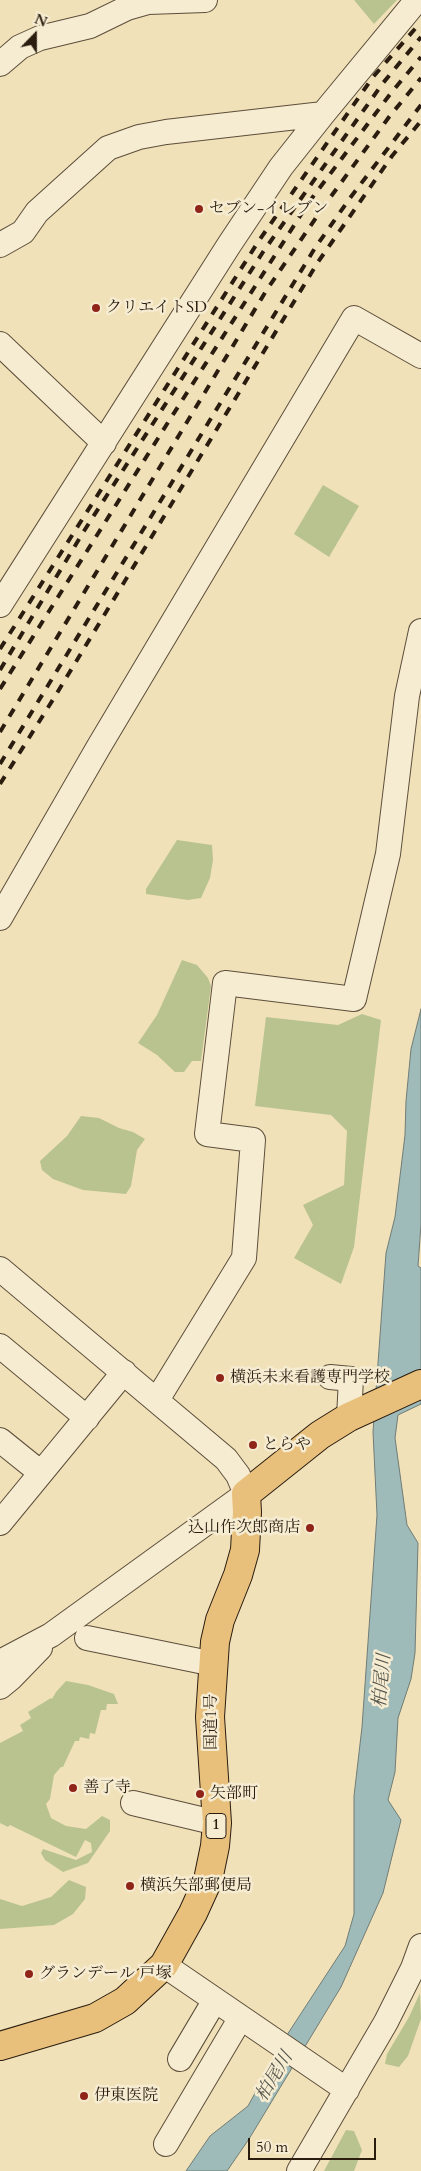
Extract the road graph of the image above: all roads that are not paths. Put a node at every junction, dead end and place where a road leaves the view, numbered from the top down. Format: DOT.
graph roads {
  1 [pos="199,0"];
  2 [pos="417,0"];
  3 [pos="0,64"];
  4 [pos="322,114"];
  5 [pos="0,245"];
  6 [pos="0,344"];
  7 [pos="421,356"];
  8 [pos="104,443"];
  9 [pos="0,605"];
  10 [pos="421,630"];
  11 [pos="0,918"];
  12 [pos="0,1269"];
  13 [pos="0,1346"];
  14 [pos="124,1372"];
  15 [pos="330,1377"];
  16 [pos="421,1384"];
  17 [pos="157,1400"];
  18 [pos="358,1413"];
  19 [pos="87,1418"];
  20 [pos="0,1440"];
  21 [pos="41,1473"];
  22 [pos="246,1494"];
  23 [pos="0,1523"];
  24 [pos="51,1636"];
  25 [pos="87,1638"];
  26 [pos="0,1662"];
  27 [pos="214,1664"];
  28 [pos="0,1687"];
  29 [pos="133,1803"];
  30 [pos="217,1823"];
  31 [pos="421,1946"];
  32 [pos="164,1965"];
  33 [pos="417,1969"];
  34 [pos="215,2000"];
  35 [pos="243,2021"];
  36 [pos="0,2046"];
  37 [pos="180,2059"];
  38 [pos="338,2084"];
  39 [pos="166,2144"];
  40 [pos="299,2171"];
  1 -- 3 [label="street"];
  2 -- 4 [label="street"];
  4 -- 5 [label="street"];
  4 -- 8 [label="street"];
  6 -- 8 [label="street"];
  7 -- 11 [label="street"];
  8 -- 9 [label="street"];
  10 -- 17 [label="street"];
  12 -- 14 [label="street"];
  13 -- 19 [label="street"];
  14 -- 17 [label="street"];
  14 -- 19 [label="street"];
  15 -- 18 [label="street"];
  16 -- 18 [label="highway"];
  17 -- 22 [label="street"];
  18 -- 22 [label="highway"];
  19 -- 21 [label="street"];
  20 -- 21 [label="street"];
  21 -- 23 [label="street"];
  22 -- 24 [label="street"];
  22 -- 27 [label="highway, 国道1号 / 1"];
  24 -- 26 [label="street"];
  24 -- 28 [label="street"];
  25 -- 27 [label="street"];
  27 -- 30 [label="highway, 国道1号 / 1"];
  29 -- 30 [label="street"];
  30 -- 32 [label="highway, 国道1号 / 1"];
  31 -- 33 [label="street"];
  32 -- 34 [label="street"];
  32 -- 36 [label="highway, 国道1号 / 1"];
  33 -- 38 [label="street"];
  34 -- 35 [label="street"];
  34 -- 37 [label="street"];
  35 -- 38 [label="street"];
  35 -- 39 [label="street"];
  38 -- 40 [label="street"];
}
